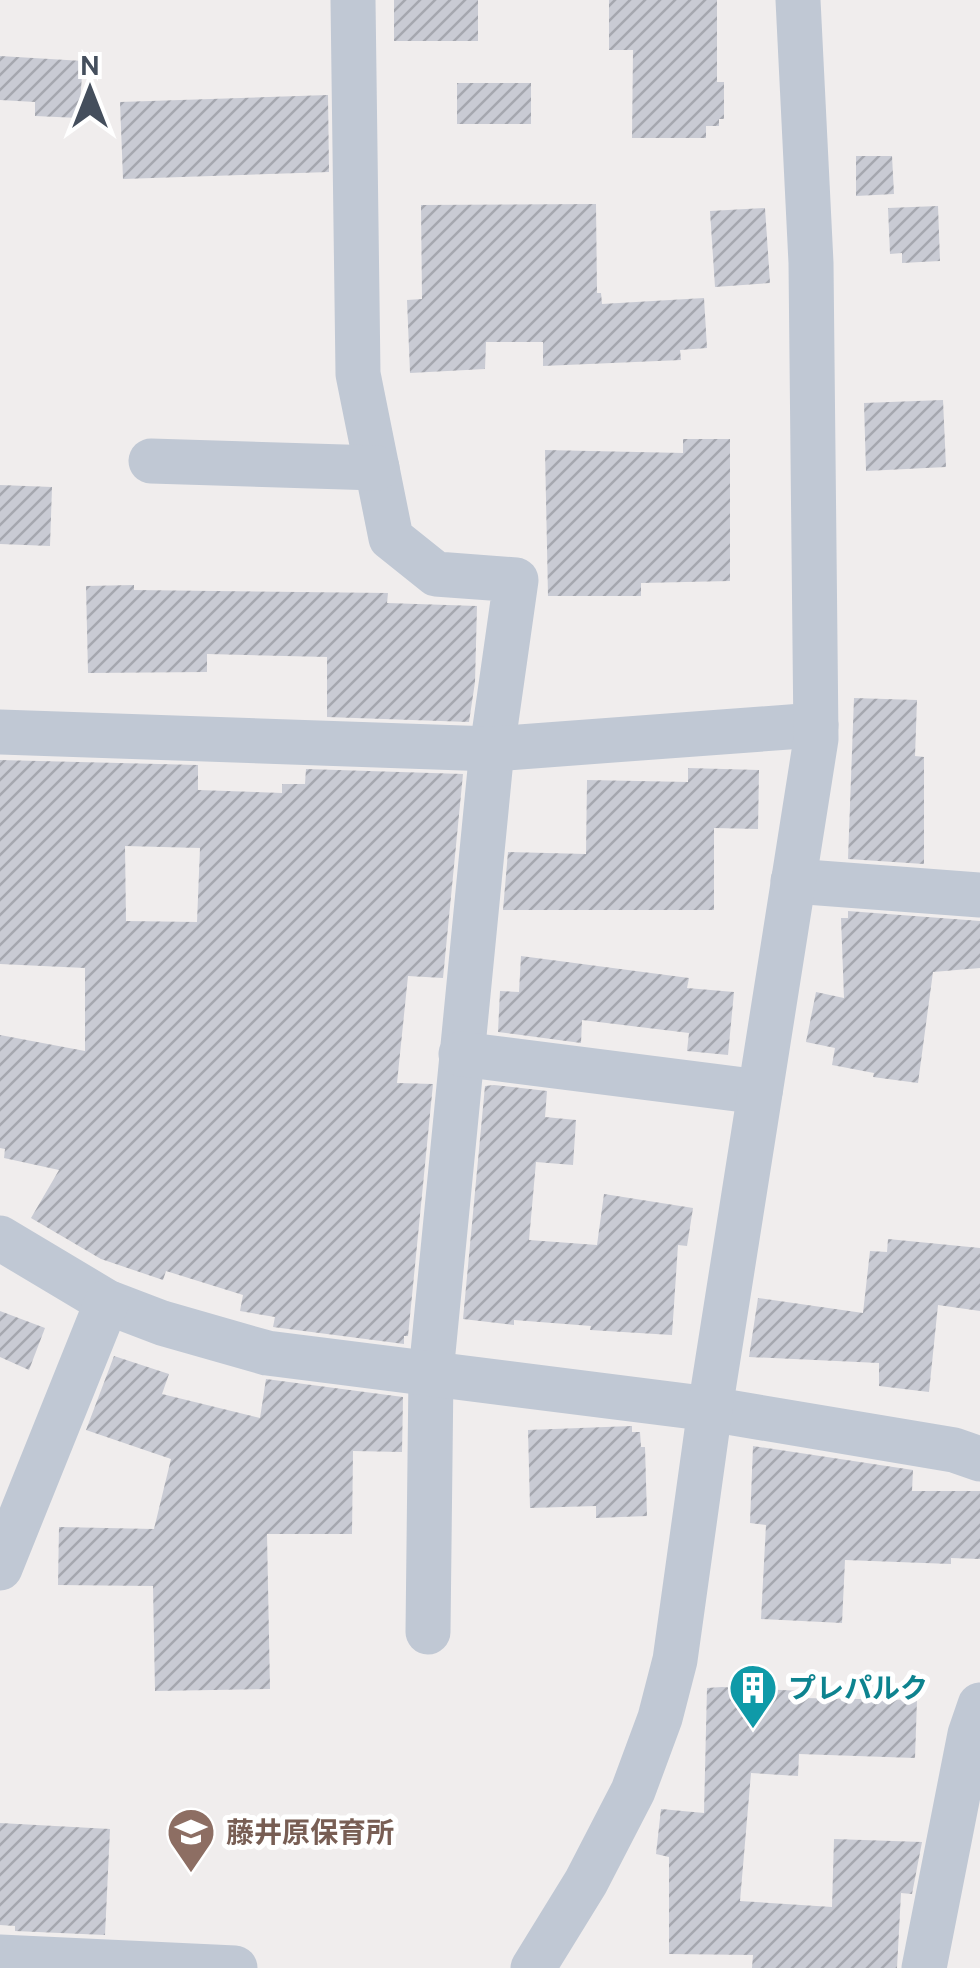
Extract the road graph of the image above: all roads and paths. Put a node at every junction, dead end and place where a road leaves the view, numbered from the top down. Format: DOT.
graph roads {
  1 [pos="354,0"];
  2 [pos="798,0"];
  3 [pos="151,462"];
  4 [pos="376,468"];
  5 [pos="816,724"];
  6 [pos="0,732"];
  7 [pos="492,749"];
  8 [pos="793,881"];
  9 [pos="980,895"];
  10 [pos="461,1054"];
  11 [pos="760,1092"];
  12 [pos="0,1238"];
  13 [pos="107,1302"];
  14 [pos="431,1373"];
  15 [pos="710,1408"];
  16 [pos="980,1459"];
  17 [pos="0,1568"];
  18 [pos="428,1632"];
  19 [pos="980,1704"];
  20 [pos="0,1958"];
  21 [pos="153,1966"];
  22 [pos="235,1968"];
  23 [pos="532,1968"];
  24 [pos="924,1968"];
  1 -- 4 [label="street"];
  2 -- 5 [label="street"];
  3 -- 4 [label="street"];
  4 -- 7 [label="street"];
  5 -- 7 [label="street"];
  5 -- 8 [label="street"];
  6 -- 7 [label="street"];
  7 -- 10 [label="street"];
  8 -- 9 [label="street"];
  8 -- 11 [label="street"];
  10 -- 11 [label="street"];
  10 -- 14 [label="street"];
  11 -- 15 [label="street"];
  12 -- 13 [label="street"];
  13 -- 14 [label="street"];
  13 -- 17 [label="street"];
  14 -- 15 [label="street"];
  14 -- 18 [label="street"];
  15 -- 16 [label="street"];
  15 -- 23 [label="street"];
  19 -- 24 [label="street"];
  20 -- 21 [label="street"];
  21 -- 22 [label="street"];
}
